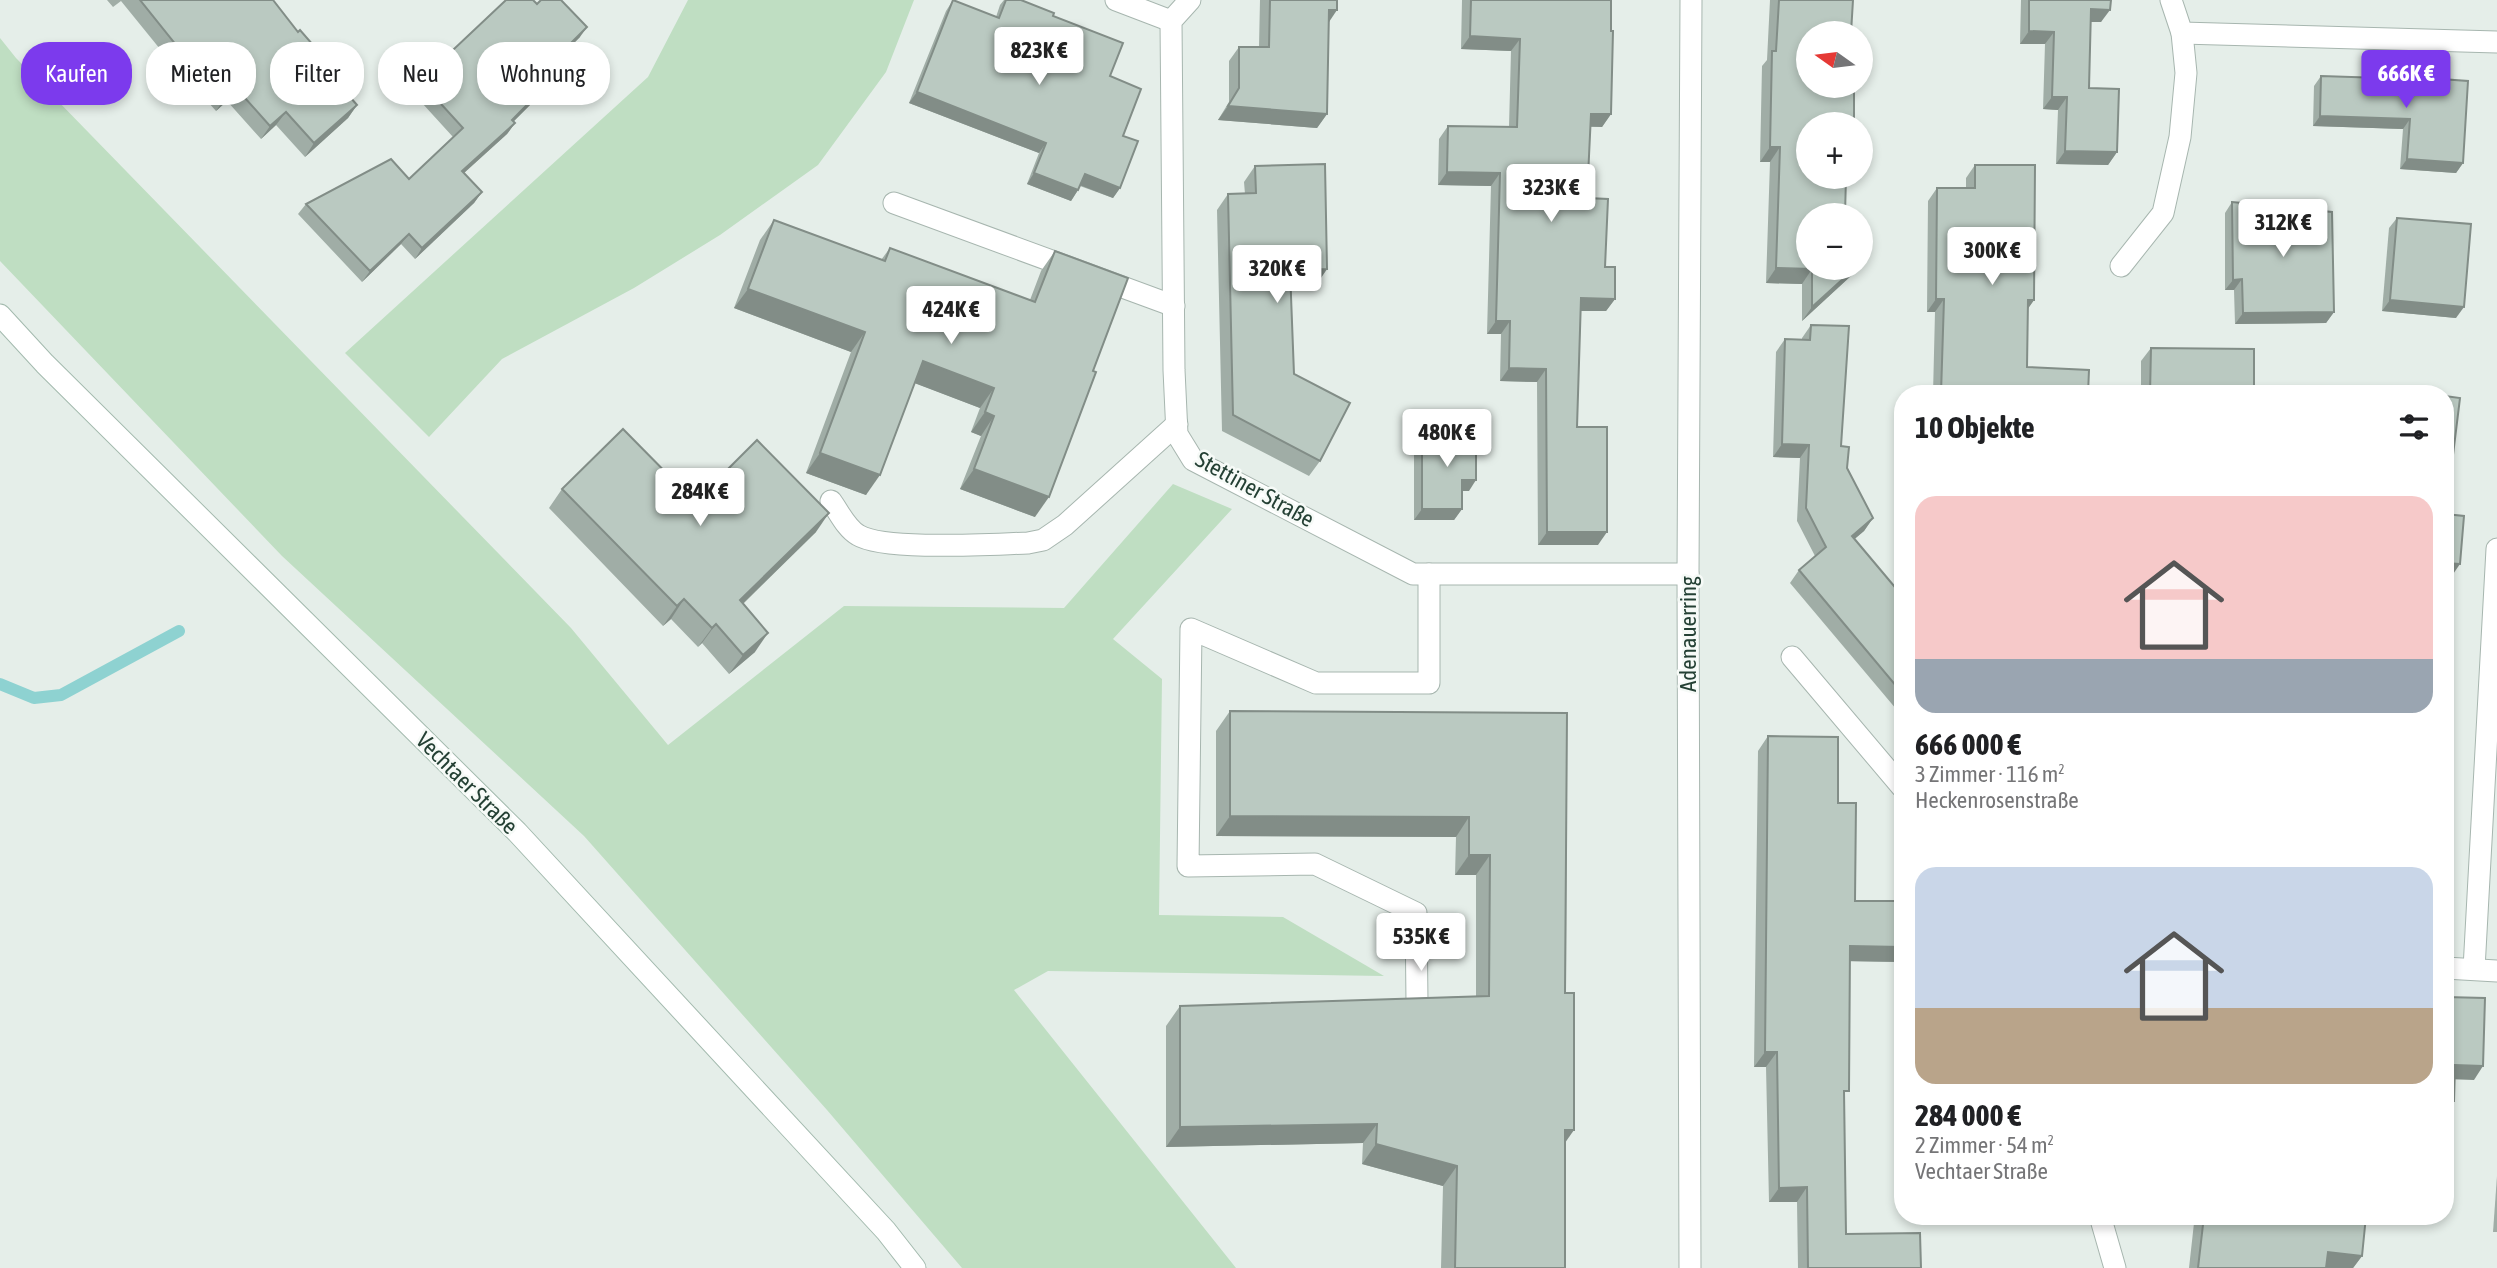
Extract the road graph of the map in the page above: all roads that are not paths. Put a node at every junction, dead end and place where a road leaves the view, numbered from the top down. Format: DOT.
graph roads {
  1 [pos="1116,0"];
  2 [pos="1190,0"];
  3 [pos="1691,0"];
  4 [pos="2171,0"];
  5 [pos="1171,21"];
  6 [pos="2182,33"];
  7 [pos="2497,42"];
  8 [pos="894,203"];
  9 [pos="2121,266"];
  10 [pos="1174,306"];
  11 [pos="0,315"];
  12 [pos="1177,424"];
  13 [pos="831,501"];
  14 [pos="2497,549"];
  15 [pos="1429,574"];
  16 [pos="1688,574"];
  17 [pos="1792,657"];
  18 [pos="1894,778"];
  19 [pos="2454,968"];
  20 [pos="2474,969"];
  21 [pos="2497,971"];
  22 [pos="1417,1002"];
  23 [pos="2103,1225"];
  24 [pos="915,1268"];
  25 [pos="1690,1268"];
  26 [pos="2115,1268"];
  1 -- 5 [label="street"];
  2 -- 5 [label="street"];
  3 -- 16 [label="street, Adenauerring"];
  4 -- 6 [label="street"];
  5 -- 10 [label="street, Stettiner Straße"];
  6 -- 7 [label="street"];
  6 -- 9 [label="street"];
  8 -- 10 [label="street"];
  10 -- 12 [label="street, Stettiner Straße"];
  11 -- 24 [label="street, Vechtaer Straße"];
  12 -- 13 [label="street"];
  12 -- 15 [label="street, Stettiner Straße"];
  14 -- 20 [label="street"];
  15 -- 16 [label="street, Stettiner Straße"];
  15 -- 22 [label="street"];
  16 -- 25 [label="street, Adenauerring"];
  17 -- 18 [label="street"];
  19 -- 20 [label="street"];
  20 -- 21 [label="street"];
  23 -- 26 [label="street"];
}
